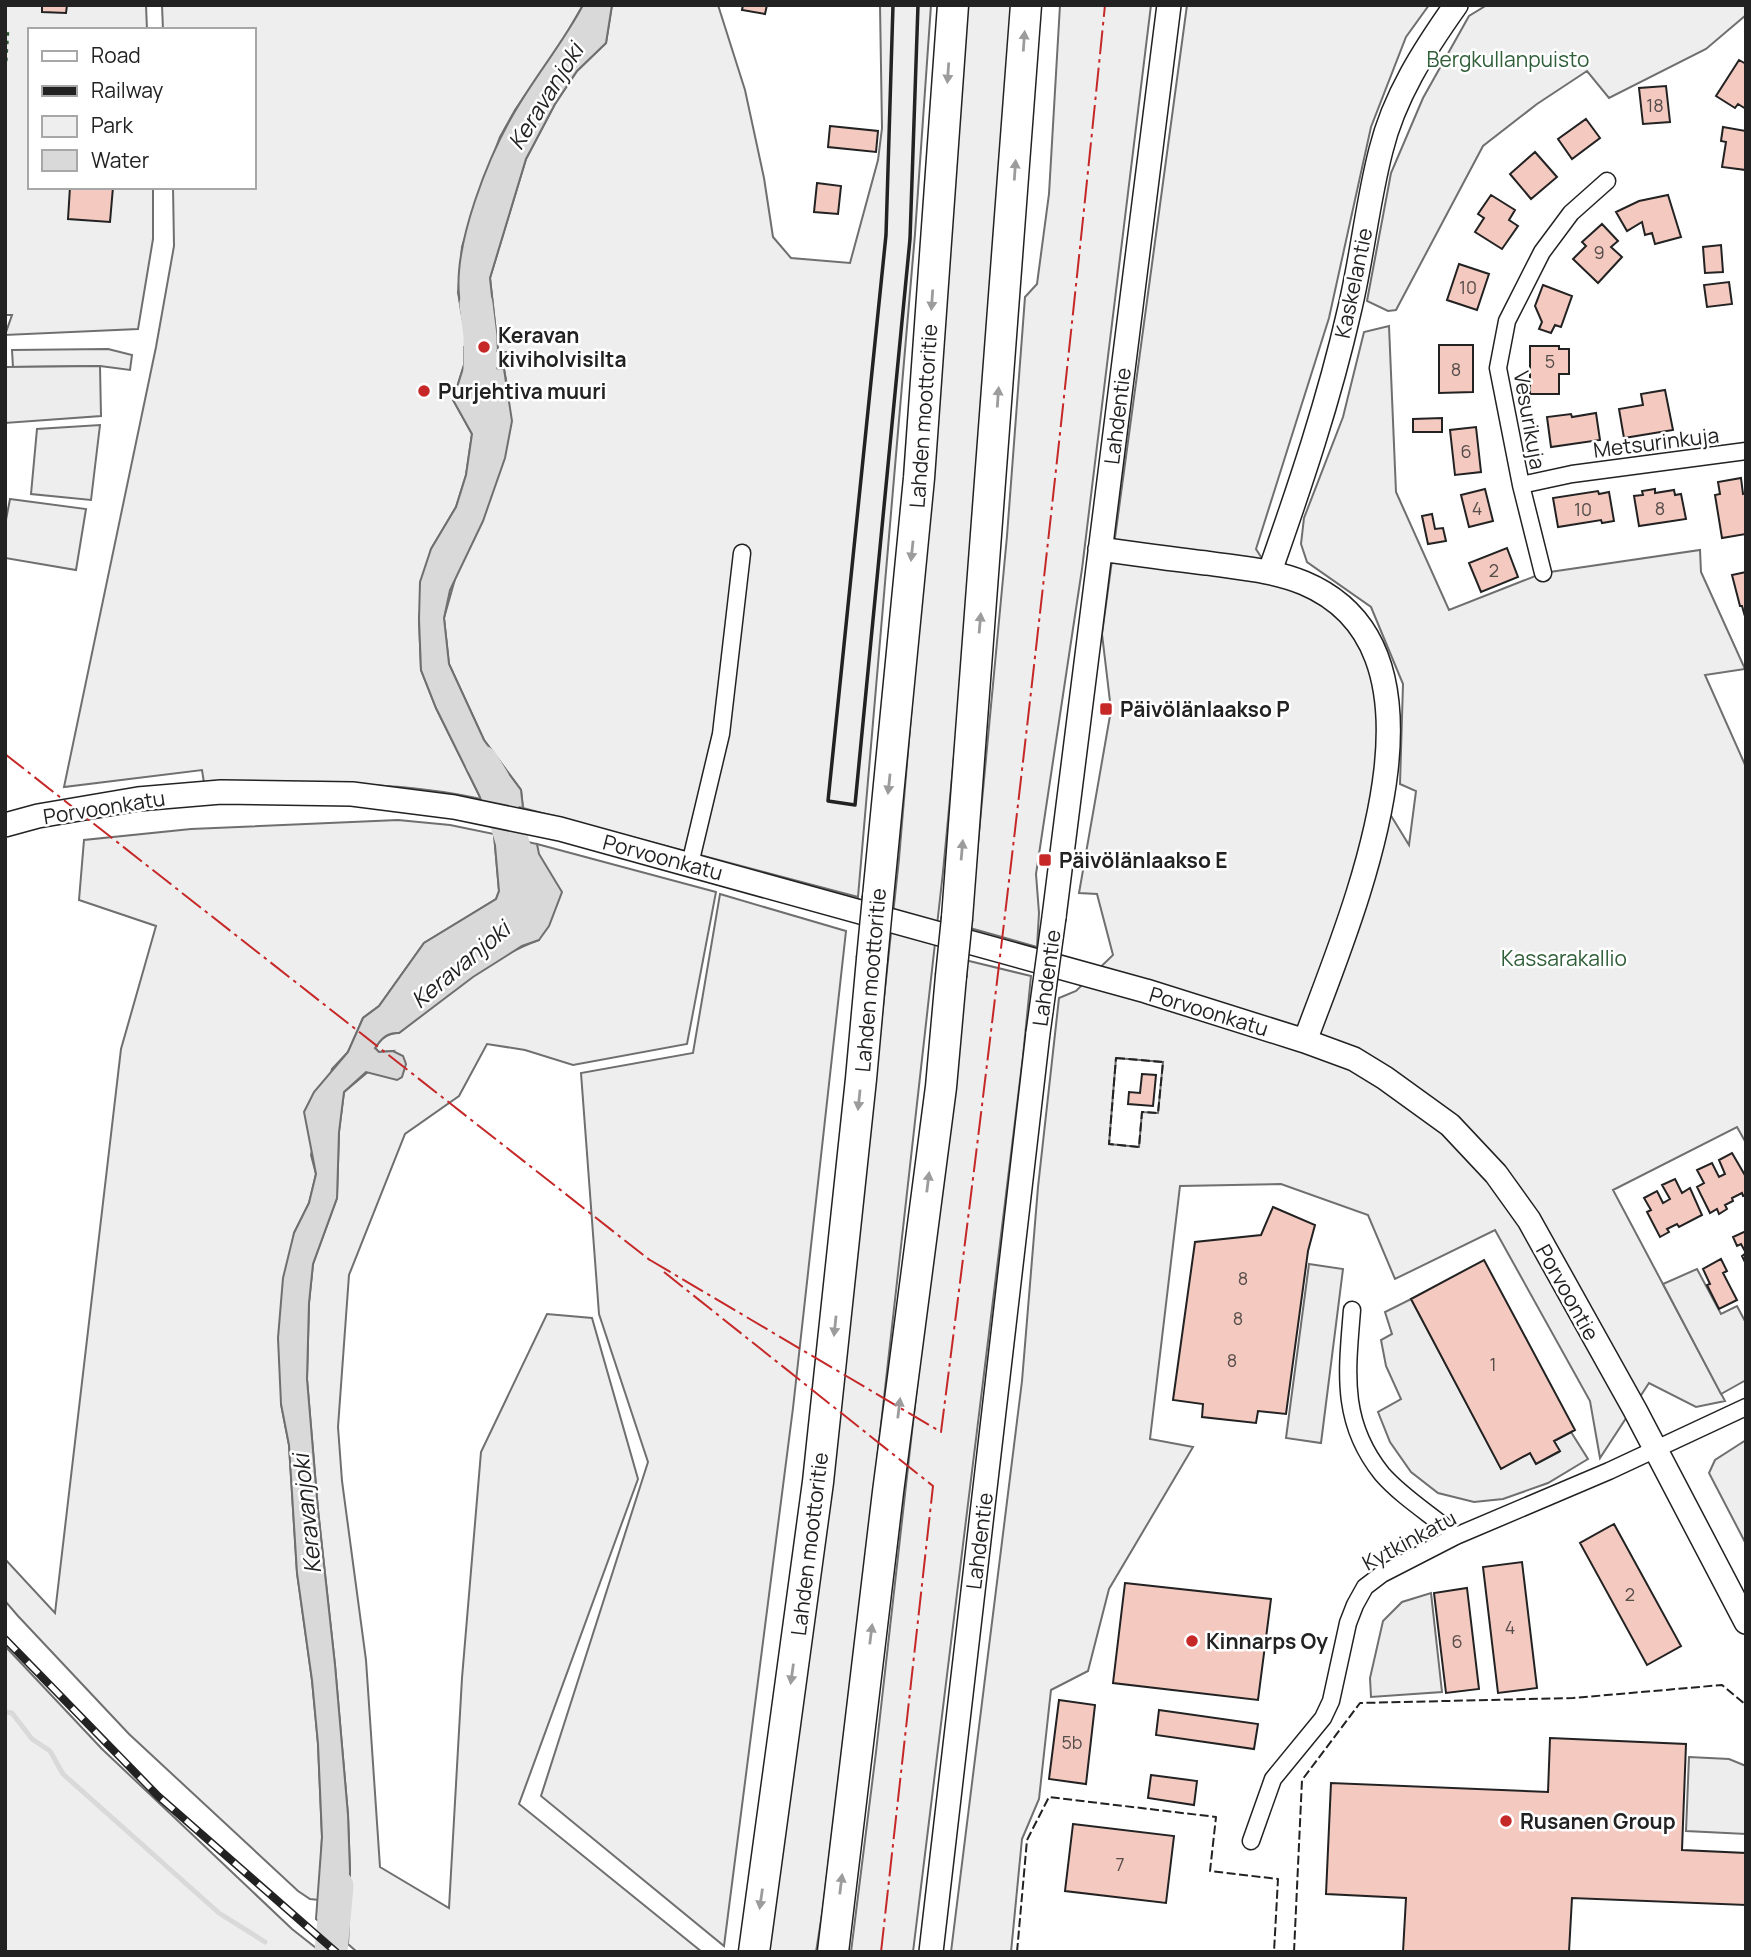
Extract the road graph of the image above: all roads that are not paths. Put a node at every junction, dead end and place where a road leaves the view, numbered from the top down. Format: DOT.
graph roads {
  1 [pos="953,5"];
  2 [pos="1026,5"];
  3 [pos="1169,5"];
  4 [pos="1456,5"];
  5 [pos="1607,181"];
  6 [pos="1746,451"];
  7 [pos="1521,485"];
  8 [pos="1100,549"];
  9 [pos="741,553"];
  10 [pos="1270,571"];
  11 [pos="1543,573"];
  12 [pos="5,825"];
  13 [pos="690,864"];
  14 [pos="1305,1041"];
  15 [pos="1352,1310"];
  16 [pos="1746,1408"];
  17 [pos="1656,1450"];
  18 [pos="1456,1536"];
  19 [pos="1746,1622"];
  20 [pos="1251,1841"];
  21 [pos="754,1952"];
  22 [pos="833,1952"];
  23 [pos="931,1952"];
  1 -- 21 [label="highway, Lahden moottoritie, one-way, bridge"];
  22 -- 2 [label="highway, one-way, bridge"];
  3 -- 8 [label="street, Lahdentie"];
  4 -- 10 [label="street, Kaskelantie"];
  5 -- 7 [label="street, Vesurikuja"];
  6 -- 7 [label="street, Metsurinkuja"];
  7 -- 11 [label="street, Vesurikuja"];
  8 -- 10 [label="street"];
  8 -- 23 [label="street, Lahdentie, bridge"];
  9 -- 13 [label="street"];
  10 -- 14 [label="street"];
  12 -- 13 [label="street, Porvoonkatu"];
  13 -- 14 [label="street, Porvoonkatu"];
  14 -- 17 [label="street, Porvoontie"];
  15 -- 18 [label="street"];
  16 -- 17 [label="street, Kytkinkatu"];
  17 -- 18 [label="street, Kytkinkatu"];
  17 -- 19 [label="street, Porvoontie"];
  18 -- 20 [label="street, Kytkinkatu"];
}
